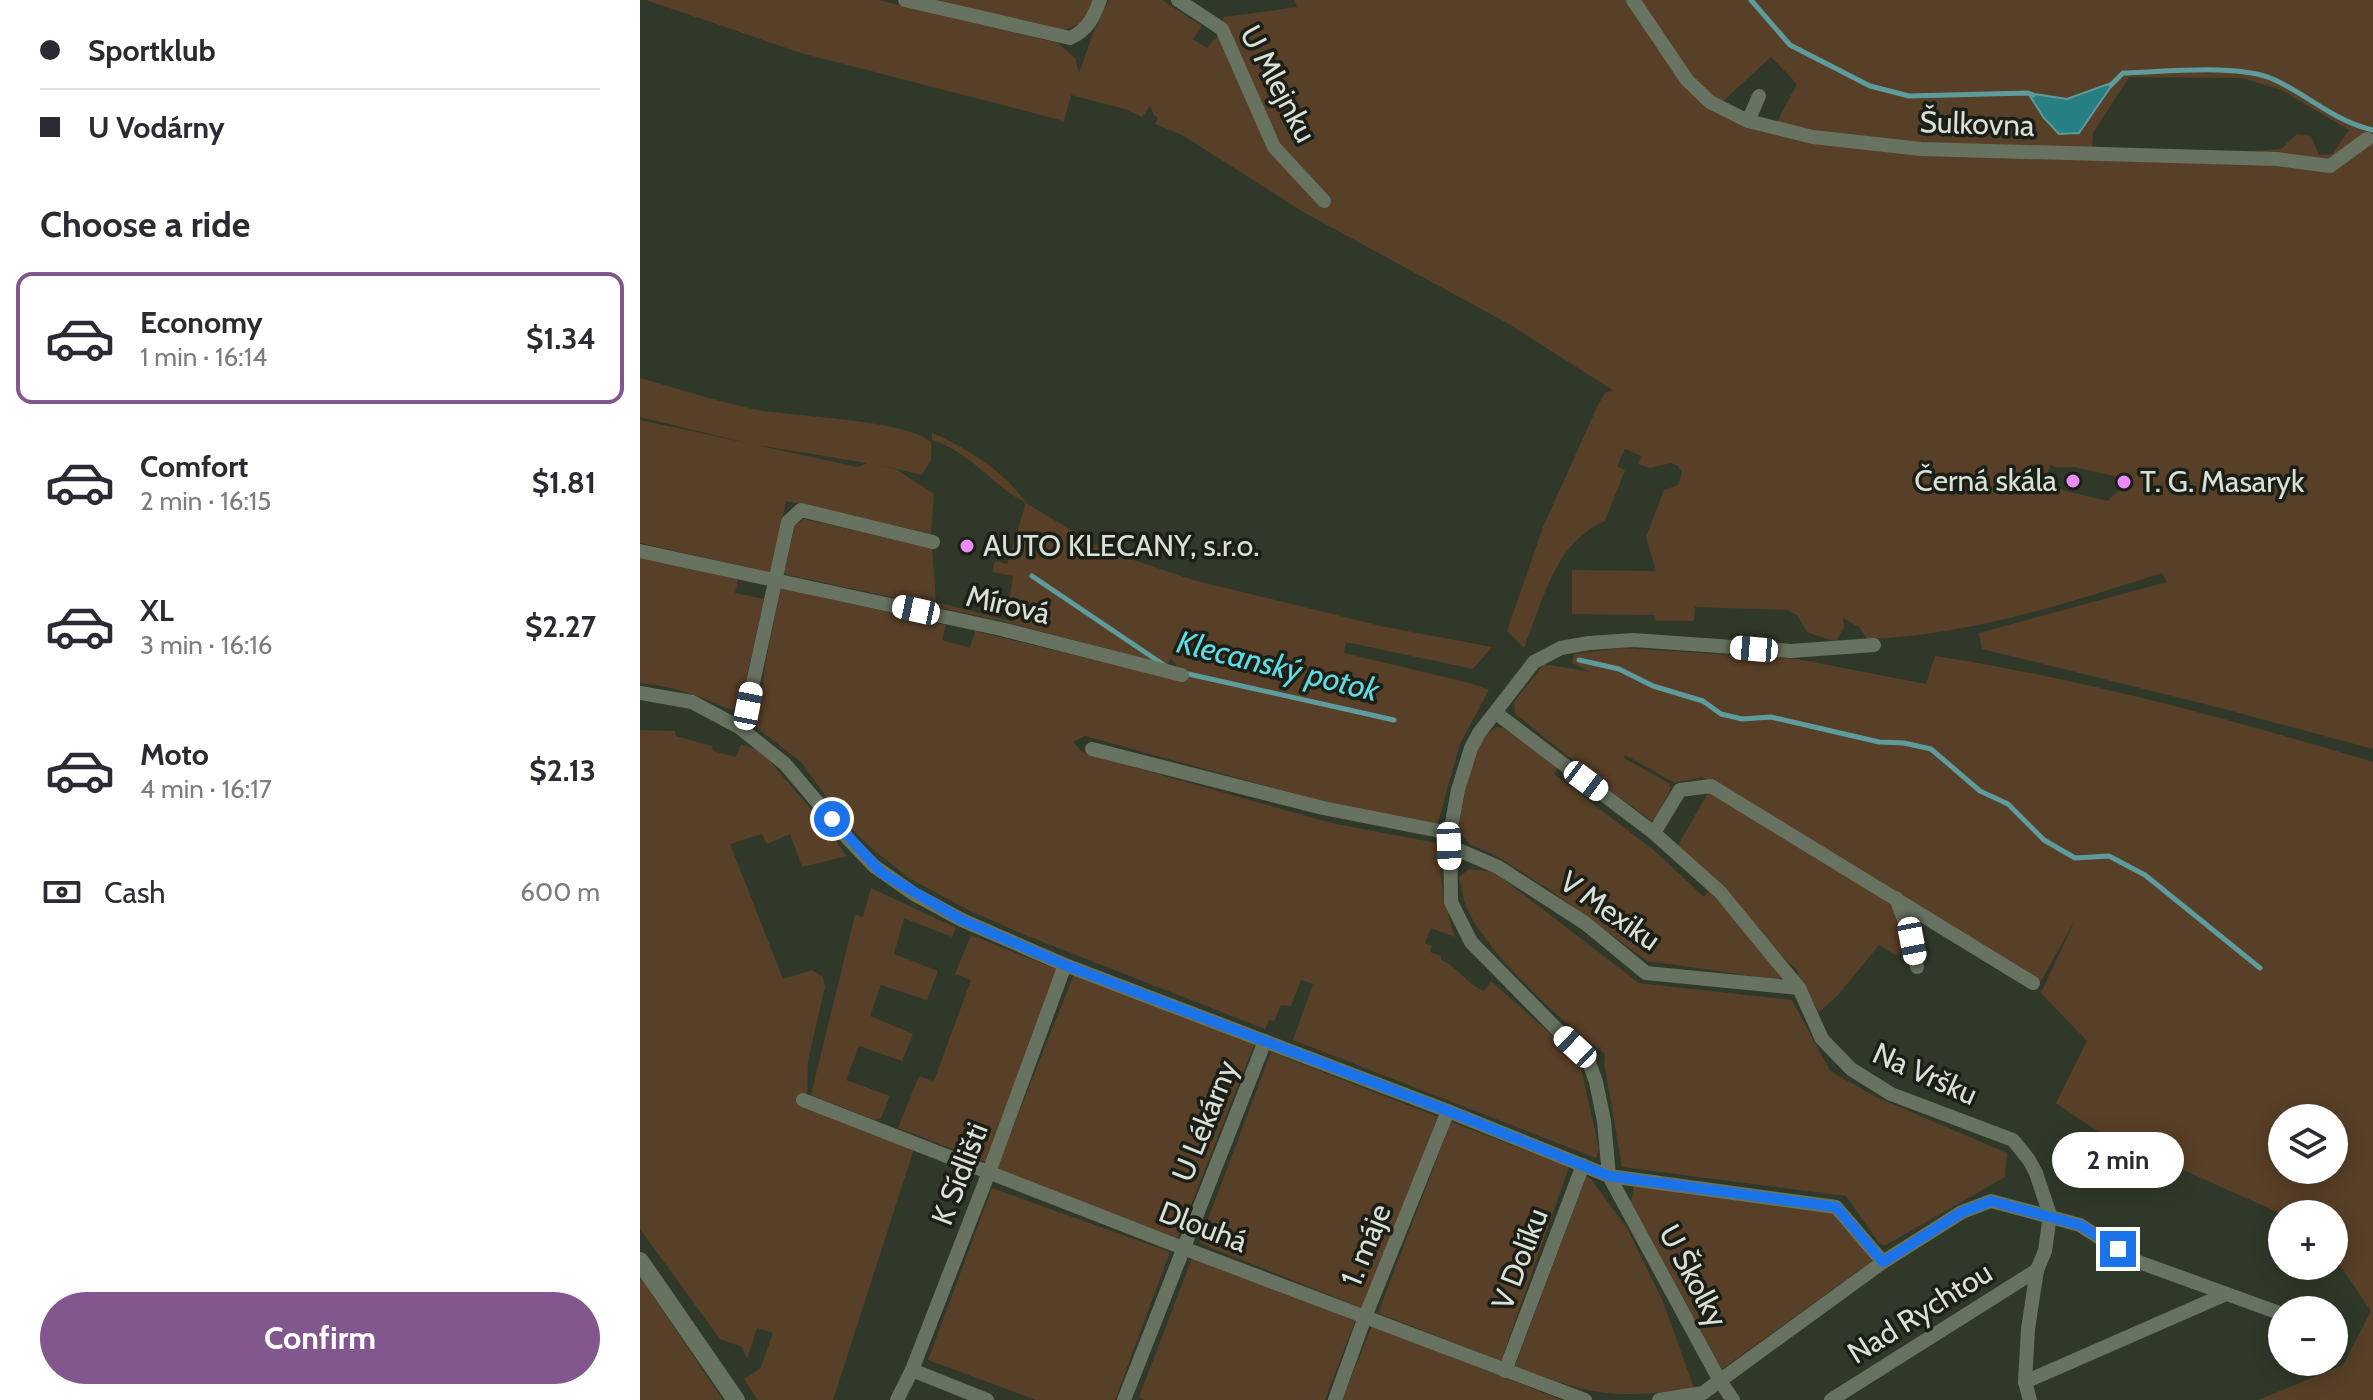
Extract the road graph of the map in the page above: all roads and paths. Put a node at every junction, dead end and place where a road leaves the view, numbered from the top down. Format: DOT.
graph roads {
  1 [pos="905,0"];
  2 [pos="1100,0"];
  3 [pos="1178,0"];
  4 [pos="1633,0"];
  5 [pos="1759,96"];
  6 [pos="1748,121"];
  7 [pos="2367,139"];
  8 [pos="1324,201"];
  9 [pos="933,542"];
  10 [pos="640,551"];
  11 [pos="774,578"];
  12 [pos="1874,645"];
  13 [pos="1182,675"];
  14 [pos="640,693"];
  15 [pos="1496,713"];
  16 [pos="739,727"];
  17 [pos="1092,749"];
  18 [pos="1654,833"];
  19 [pos="1450,839"];
  20 [pos="1896,897"];
  21 [pos="1065,965"];
  22 [pos="1917,967"];
  23 [pos="2033,983"];
  24 [pos="1799,988"];
  25 [pos="1265,1041"];
  26 [pos="803,1100"];
  27 [pos="1448,1111"];
  28 [pos="1583,1165"];
  29 [pos="989,1172"];
  30 [pos="1609,1176"];
  31 [pos="2050,1215"];
  32 [pos="1183,1248"];
  33 [pos="640,1261"];
  34 [pos="1883,1262"];
  35 [pos="2037,1270"];
  36 [pos="2226,1294"];
  37 [pos="2268,1309"];
  38 [pos="1365,1317"];
  39 [pos="912,1370"];
  40 [pos="1505,1371"];
  41 [pos="1720,1381"];
  42 [pos="2026,1394"];
  43 [pos="736,1400"];
  44 [pos="897,1400"];
  45 [pos="987,1400"];
  46 [pos="1124,1400"];
  47 [pos="1335,1400"];
  48 [pos="1580,1400"];
  49 [pos="1659,1400"];
  50 [pos="1733,1400"];
  51 [pos="1831,1400"];
  1 -- 2 [label="street"];
  3 -- 8 [label="street, U Mlejnku"];
  4 -- 6 [label="street, Šulkovna"];
  5 -- 6 [label="street"];
  6 -- 7 [label="street, Šulkovna"];
  9 -- 11 [label="street"];
  10 -- 11 [label="street, Mírová"];
  11 -- 13 [label="street, Mírová"];
  11 -- 16 [label="street"];
  12 -- 15 [label="street, U Školky"];
  14 -- 16 [label="street"];
  15 -- 18 [label="street, Na Vršku"];
  15 -- 19 [label="street, U Školky"];
  16 -- 21 [label="street"];
  17 -- 19 [label="street, V Mexiku"];
  18 -- 20 [label="street"];
  18 -- 24 [label="street, Na Vršku"];
  19 -- 24 [label="street, V Mexiku"];
  19 -- 30 [label="street, U Školky"];
  20 -- 22 [label="street"];
  20 -- 23 [label="street"];
  21 -- 25 [label="street"];
  21 -- 29 [label="street, K Sídlišti"];
  24 -- 31 [label="street, Na Vršku"];
  25 -- 27 [label="street"];
  25 -- 32 [label="street, U Lékárny"];
  26 -- 29 [label="street, Dlouhá"];
  27 -- 28 [label="street"];
  27 -- 38 [label="street, 1. máje"];
  28 -- 30 [label="street"];
  28 -- 40 [label="street, V Dolíku"];
  29 -- 32 [label="street, Dlouhá"];
  29 -- 39 [label="street, K Sídlišti"];
  30 -- 34 [label="street"];
  30 -- 41 [label="street, U Školky"];
  31 -- 34 [label="street"];
  31 -- 35 [label="street, Na Vršku"];
  31 -- 36 [label="street"];
  32 -- 38 [label="street, Dlouhá"];
  32 -- 46 [label="street, U Lékárny"];
  33 -- 43 [label="street"];
  34 -- 41 [label="street"];
  35 -- 42 [label="street, Na Vršku"];
  35 -- 51 [label="street, Nad Rychtou"];
  36 -- 37 [label="street"];
  36 -- 42 [label="street"];
  38 -- 40 [label="street, Dlouhá"];
  38 -- 47 [label="street, 1. máje"];
  39 -- 44 [label="street, K Sídlišti"];
  39 -- 45 [label="street"];
  40 -- 48 [label="street, Dlouhá"];
  41 -- 49 [label="street"];
  41 -- 50 [label="street, U Školky"];
}
